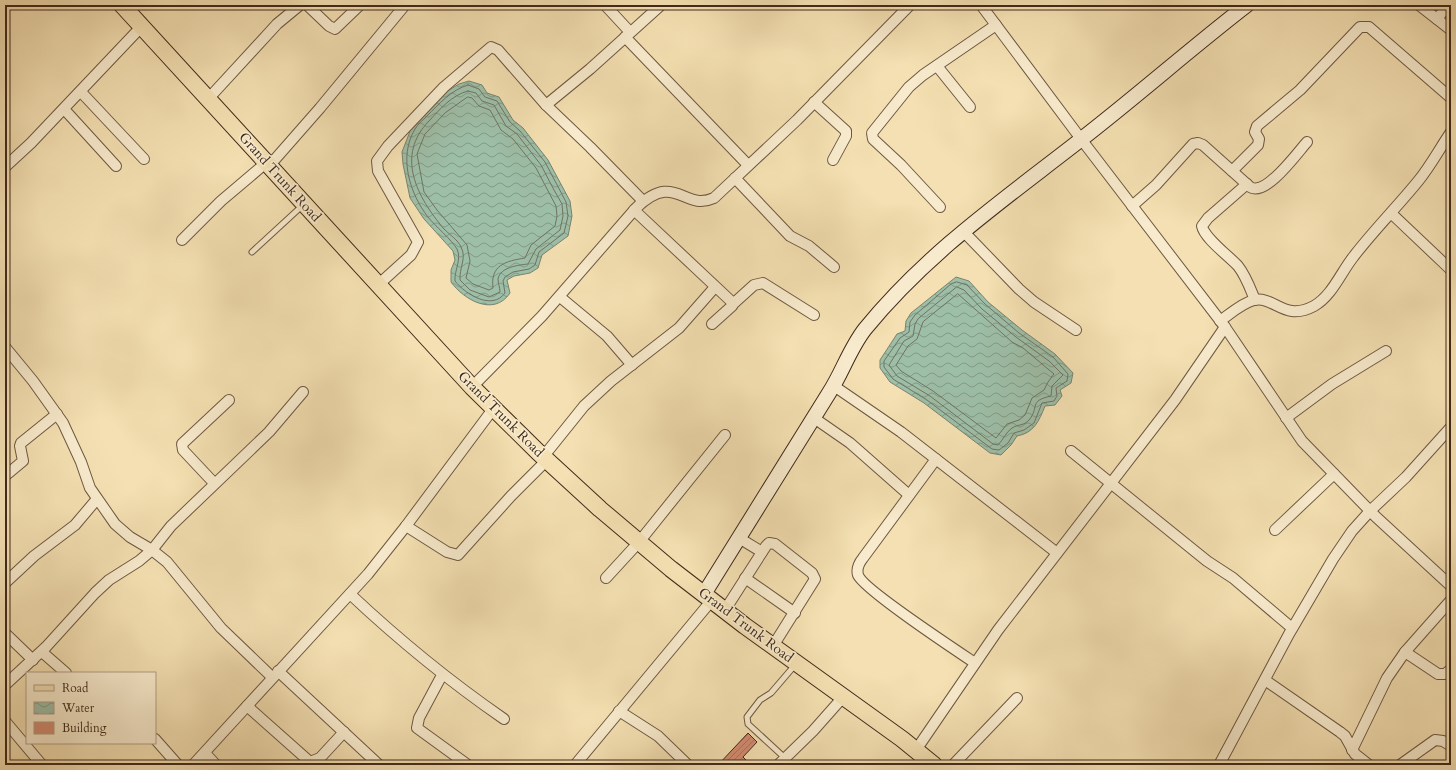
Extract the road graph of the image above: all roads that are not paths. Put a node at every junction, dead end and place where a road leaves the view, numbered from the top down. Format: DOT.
graph roads {
  1 [pos="122,5"];
  2 [pos="300,5"];
  3 [pos="308,5"];
  4 [pos="405,5"];
  5 [pos="605,5"];
  6 [pos="661,5"];
  7 [pos="910,5"];
  8 [pos="981,5"];
  9 [pos="1247,5"];
  10 [pos="1419,5"];
  11 [pos="1448,5"];
  12 [pos="356,6"];
  13 [pos="1437,19"];
  14 [pos="996,25"];
  15 [pos="142,26"];
  16 [pos="1451,30"];
  17 [pos="628,34"];
  18 [pos="937,66"];
  19 [pos="81,92"];
  20 [pos="209,98"];
  21 [pos="1451,98"];
  22 [pos="814,102"];
  23 [pos="546,106"];
  24 [pos="970,108"];
  25 [pos="64,109"];
  26 [pos="1451,132"];
  27 [pos="1081,139"];
  28 [pos="1307,142"];
  29 [pos="144,159"];
  30 [pos="833,160"];
  31 [pos="268,163"];
  32 [pos="748,165"];
  33 [pos="5,166"];
  34 [pos="116,166"];
  35 [pos="1232,171"];
  36 [pos="735,178"];
  37 [pos="1246,184"];
  38 [pos="643,201"];
  39 [pos="304,204"];
  40 [pos="1132,206"];
  41 [pos="940,207"];
  42 [pos="634,210"];
  43 [pos="1391,213"];
  44 [pos="963,231"];
  45 [pos="182,240"];
  46 [pos="252,252"];
  47 [pos="834,267"];
  48 [pos="1451,270"];
  49 [pos="378,285"];
  50 [pos="715,287"];
  51 [pos="560,297"];
  52 [pos="1255,300"];
  53 [pos="733,304"];
  54 [pos="814,315"];
  55 [pos="712,324"];
  56 [pos="1223,324"];
  57 [pos="1076,330"];
  58 [pos="5,347"];
  59 [pos="1386,350"];
  60 [pos="632,365"];
  61 [pos="834,386"];
  62 [pos="472,387"];
  63 [pos="303,392"];
  64 [pos="229,400"];
  65 [pos="492,409"];
  66 [pos="57,414"];
  67 [pos="814,418"];
  68 [pos="1286,418"];
  69 [pos="1451,427"];
  70 [pos="725,435"];
  71 [pos="1071,451"];
  72 [pos="545,459"];
  73 [pos="936,459"];
  74 [pos="1334,474"];
  75 [pos="5,476"];
  76 [pos="1111,482"];
  77 [pos="214,483"];
  78 [pos="909,496"];
  79 [pos="97,499"];
  80 [pos="1370,511"];
  81 [pos="406,526"];
  82 [pos="1275,530"];
  83 [pos="739,538"];
  84 [pos="639,542"];
  85 [pos="152,550"];
  86 [pos="762,552"];
  87 [pos="1057,553"];
  88 [pos="606,578"];
  89 [pos="745,578"];
  90 [pos="5,583"];
  91 [pos="1451,586"];
  92 [pos="699,590"];
  93 [pos="350,594"];
  94 [pos="1451,600"];
  95 [pos="725,610"];
  96 [pos="794,613"];
  97 [pos="1292,628"];
  98 [pos="5,633"];
  99 [pos="774,646"];
  100 [pos="42,652"];
  101 [pos="1406,652"];
  102 [pos="33,660"];
  103 [pos="797,663"];
  104 [pos="975,663"];
  105 [pos="1451,669"];
  106 [pos="65,672"];
  107 [pos="275,674"];
  108 [pos="442,674"];
  109 [pos="1264,680"];
  110 [pos="5,684"];
  111 [pos="844,696"];
  112 [pos="1017,698"];
  113 [pos="246,706"];
  114 [pos="619,711"];
  115 [pos="504,719"];
  116 [pos="5,721"];
  117 [pos="344,732"];
  118 [pos="156,741"];
  119 [pos="1451,746"];
  120 [pos="916,750"];
  121 [pos="1352,750"];
  122 [pos="205,753"];
  123 [pos="781,761"];
  124 [pos="376,764"];
  125 [pos="42,765"];
  126 [pos="178,765"];
  127 [pos="193,765"];
  128 [pos="216,765"];
  129 [pos="468,765"];
  130 [pos="575,765"];
  131 [pos="688,765"];
  132 [pos="934,765"];
  133 [pos="953,765"];
  134 [pos="1219,765"];
  135 [pos="1369,765"];
  136 [pos="1400,765"];
  1 -- 15 [label="main road, Grand Trunk Road"];
  2 -- 20 [label="street"];
  3 -- 12 [label="street"];
  4 -- 31 [label="street"];
  5 -- 17 [label="street"];
  6 -- 17 [label="street"];
  7 -- 22 [label="street"];
  8 -- 14 [label="street"];
  9 -- 27 [label="street"];
  10 -- 13 [label="street"];
  11 -- 13 [label="street"];
  13 -- 16 [label="street"];
  14 -- 18 [label="street"];
  14 -- 27 [label="street"];
  15 -- 19 [label="street"];
  15 -- 20 [label="main road, Grand Trunk Road"];
  17 -- 23 [label="street"];
  17 -- 32 [label="street"];
  18 -- 24 [label="street"];
  18 -- 41 [label="street"];
  19 -- 25 [label="street"];
  19 -- 29 [label="street"];
  20 -- 31 [label="main road, Grand Trunk Road"];
  21 -- 35 [label="street"];
  22 -- 30 [label="street"];
  22 -- 32 [label="street"];
  23 -- 38 [label="street"];
  23 -- 49 [label="street"];
  25 -- 33 [label="street"];
  25 -- 34 [label="street"];
  26 -- 43 [label="street"];
  27 -- 40 [label="street"];
  27 -- 44 [label="street"];
  28 -- 37 [label="street"];
  31 -- 39 [label="main road, Grand Trunk Road"];
  31 -- 45 [label="street"];
  32 -- 36 [label="street"];
  35 -- 37 [label="street"];
  35 -- 40 [label="street"];
  36 -- 38 [label="street"];
  36 -- 47 [label="street"];
  37 -- 52 [label="street"];
  38 -- 42 [label="street"];
  39 -- 46 [label="lane"];
  39 -- 49 [label="main road, Grand Trunk Road"];
  40 -- 56 [label="street"];
  42 -- 50 [label="street"];
  42 -- 51 [label="street"];
  43 -- 48 [label="street"];
  43 -- 52 [label="street"];
  44 -- 57 [label="street"];
  44 -- 61 [label="street"];
  49 -- 62 [label="main road, Grand Trunk Road"];
  50 -- 53 [label="street"];
  50 -- 60 [label="street"];
  51 -- 60 [label="street"];
  51 -- 62 [label="street"];
  52 -- 56 [label="street"];
  53 -- 54 [label="street"];
  53 -- 55 [label="street"];
  56 -- 68 [label="street"];
  56 -- 76 [label="street"];
  58 -- 66 [label="street"];
  59 -- 68 [label="street"];
  60 -- 72 [label="street"];
  61 -- 67 [label="street"];
  61 -- 73 [label="street"];
  62 -- 65 [label="main road, Grand Trunk Road"];
  63 -- 77 [label="street"];
  64 -- 77 [label="street"];
  65 -- 72 [label="main road, Grand Trunk Road"];
  65 -- 81 [label="street"];
  66 -- 75 [label="street"];
  66 -- 79 [label="street"];
  67 -- 78 [label="street"];
  67 -- 83 [label="street"];
  68 -- 74 [label="street"];
  69 -- 80 [label="street"];
  70 -- 84 [label="street"];
  71 -- 76 [label="street"];
  72 -- 81 [label="street"];
  72 -- 84 [label="main road, Grand Trunk Road"];
  73 -- 78 [label="street"];
  73 -- 87 [label="street"];
  74 -- 80 [label="street"];
  74 -- 82 [label="street"];
  76 -- 87 [label="street"];
  76 -- 97 [label="street"];
  77 -- 85 [label="street"];
  78 -- 104 [label="street"];
  79 -- 85 [label="street"];
  79 -- 90 [label="street"];
  80 -- 91 [label="street"];
  80 -- 97 [label="street"];
  81 -- 93 [label="street"];
  83 -- 86 [label="street"];
  83 -- 92 [label="street"];
  84 -- 88 [label="street"];
  84 -- 92 [label="main road, Grand Trunk Road"];
  85 -- 100 [label="street"];
  85 -- 107 [label="street"];
  86 -- 89 [label="street"];
  86 -- 96 [label="street"];
  87 -- 104 [label="street"];
  89 -- 95 [label="street"];
  89 -- 96 [label="street"];
  92 -- 95 [label="main road, Grand Trunk Road"];
  92 -- 114 [label="street"];
  93 -- 107 [label="street"];
  93 -- 108 [label="street"];
  94 -- 101 [label="street"];
  95 -- 99 [label="main road, Grand Trunk Road"];
  96 -- 99 [label="street"];
  97 -- 109 [label="street"];
  98 -- 102 [label="street"];
  99 -- 103 [label="main road, Grand Trunk Road"];
  100 -- 102 [label="street"];
  100 -- 106 [label="street"];
  101 -- 105 [label="street"];
  101 -- 121 [label="street"];
  102 -- 110 [label="street"];
  103 -- 111 [label="main road, Grand Trunk Road"];
  103 -- 123 [label="lane"];
  104 -- 120 [label="street"];
  107 -- 113 [label="street"];
  107 -- 117 [label="street"];
  108 -- 115 [label="street"];
  108 -- 129 [label="street"];
  109 -- 121 [label="street"];
  109 -- 134 [label="street"];
  111 -- 120 [label="main road, Grand Trunk Road"];
  111 -- 123 [label="street"];
  112 -- 133 [label="street"];
  113 -- 117 [label="street"];
  113 -- 122 [label="street"];
  114 -- 130 [label="street"];
  114 -- 131 [label="street"];
  116 -- 125 [label="street"];
  117 -- 124 [label="street"];
  118 -- 126 [label="street"];
  119 -- 136 [label="street"];
  120 -- 132 [label="main road, Grand Trunk Road"];
  121 -- 135 [label="street"];
  122 -- 127 [label="street"];
  122 -- 128 [label="street"];
}
